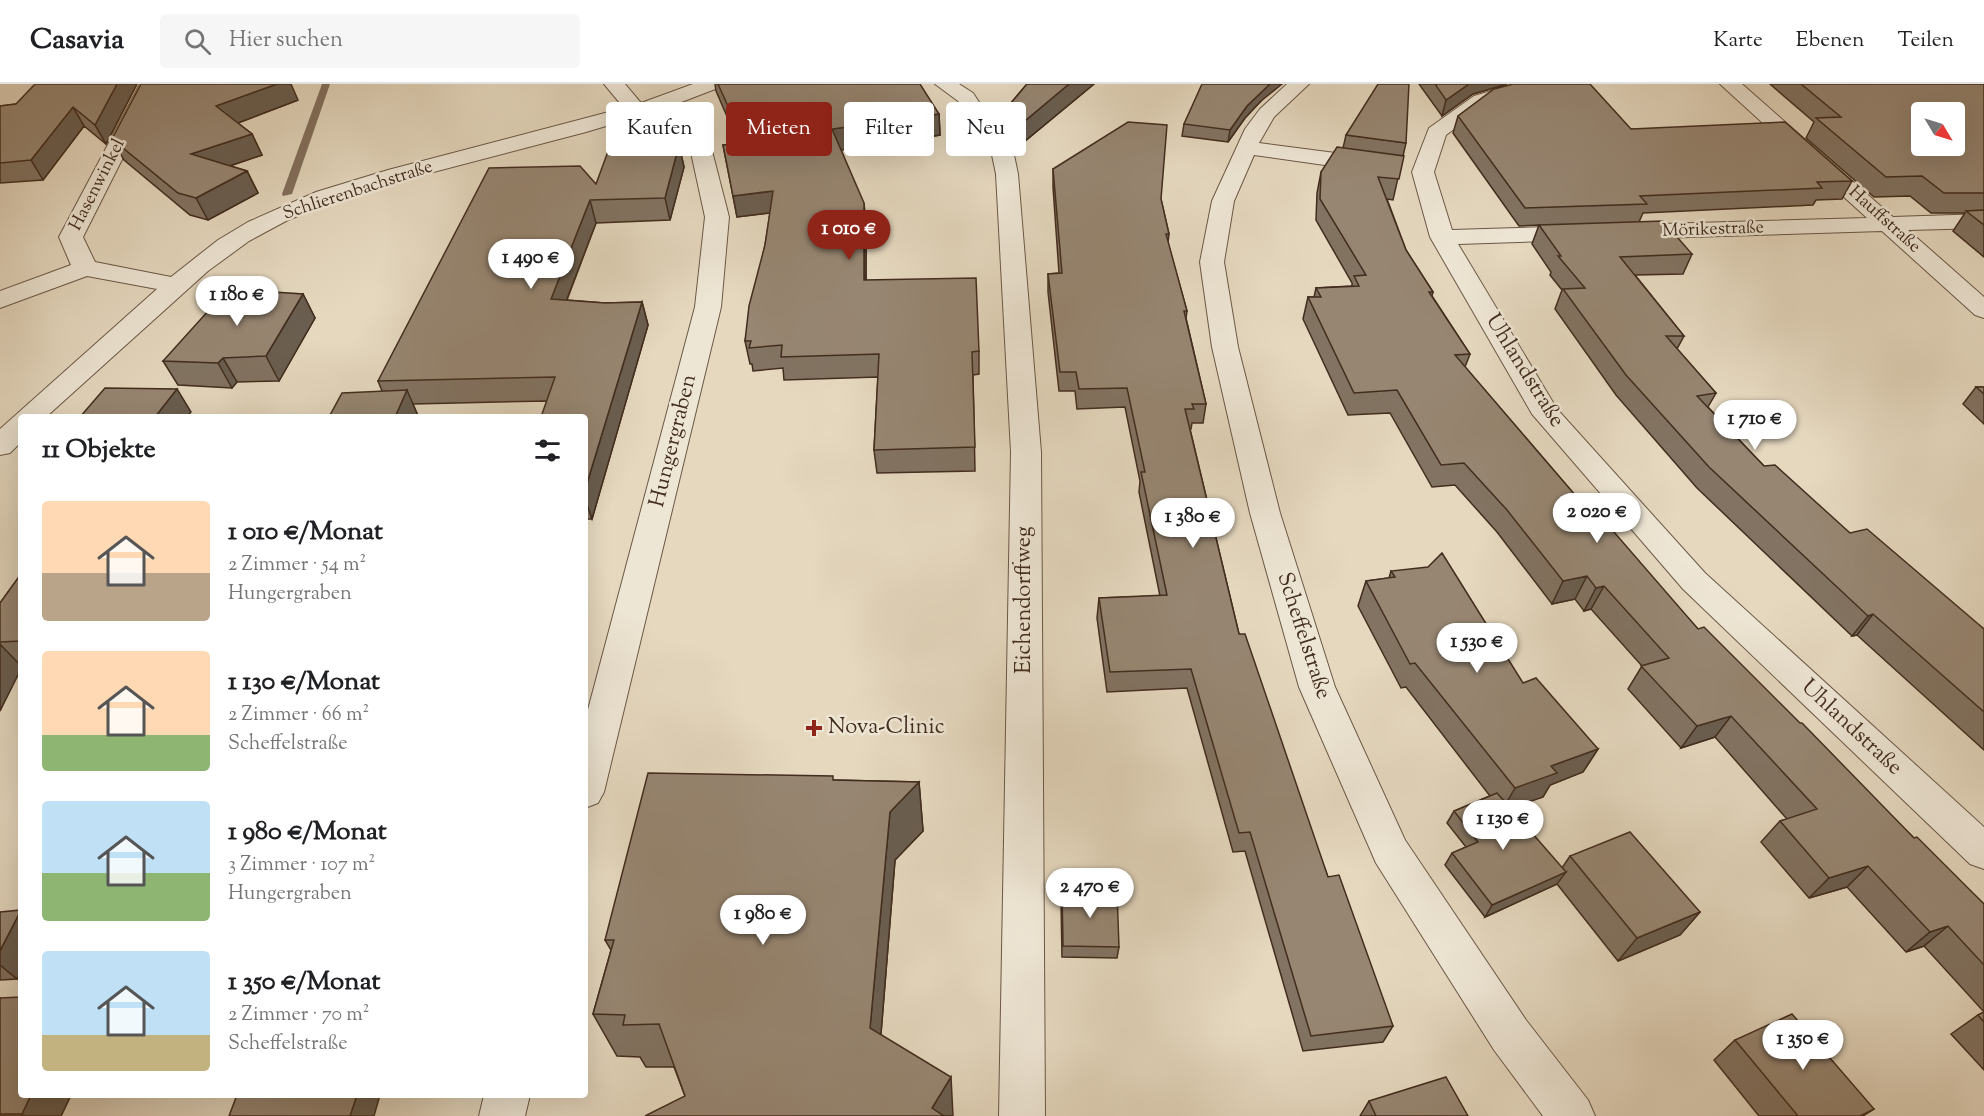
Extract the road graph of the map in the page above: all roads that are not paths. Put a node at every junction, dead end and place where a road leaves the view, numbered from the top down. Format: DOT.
graph roads {
  1 [pos="150,84"];
  2 [pos="614,84"];
  3 [pos="711,84"];
  4 [pos="1299,84"];
  5 [pos="1536,84"];
  6 [pos="1730,84"];
  7 [pos="965,88"];
  8 [pos="639,102"];
  9 [pos="663,102"];
  10 [pos="606,119"];
  11 [pos="1247,148"];
  12 [pos="702,156"];
  13 [pos="1423,172"];
  14 [pos="1984,220"];
  15 [pos="1890,224"];
  16 [pos="1443,237"];
  17 [pos="85,267"];
  18 [pos="176,285"];
  19 [pos="0,300"];
  20 [pos="1984,310"];
  21 [pos="32,414"];
  22 [pos="18,428"];
  23 [pos="0,446"];
  24 [pos="588,780"];
  25 [pos="1984,852"];
  26 [pos="506,1098"];
  27 [pos="502,1116"];
  28 [pos="1022,1116"];
  29 [pos="1572,1116"];
  1 -- 17 [label="street, Hasenwinkel"];
  2 -- 8 [label="street, Hungergraben"];
  3 -- 9 [label="street, Schlierenbachstraße"];
  4 -- 11 [label="street, Scheffelstraße"];
  5 -- 13 [label="street"];
  6 -- 15 [label="street, Hauffstraße"];
  7 -- 28 [label="street, Eichendorffweg"];
  10 -- 18 [label="street, Schlierenbachstraße"];
  11 -- 13 [label="street"];
  11 -- 29 [label="street, Scheffelstraße"];
  12 -- 24 [label="street, Hungergraben"];
  13 -- 16 [label="street, Uhlandstraße"];
  14 -- 15 [label="street, Mörikestraße"];
  15 -- 16 [label="street, Mörikestraße"];
  15 -- 20 [label="street, Hauffstraße"];
  16 -- 25 [label="street, Uhlandstraße"];
  17 -- 18 [label="street, Hasenwinkel"];
  17 -- 19 [label="street"];
  18 -- 21 [label="street, Schlierenbachstraße"];
  22 -- 23 [label="street"];
  26 -- 27 [label="street"];
}
